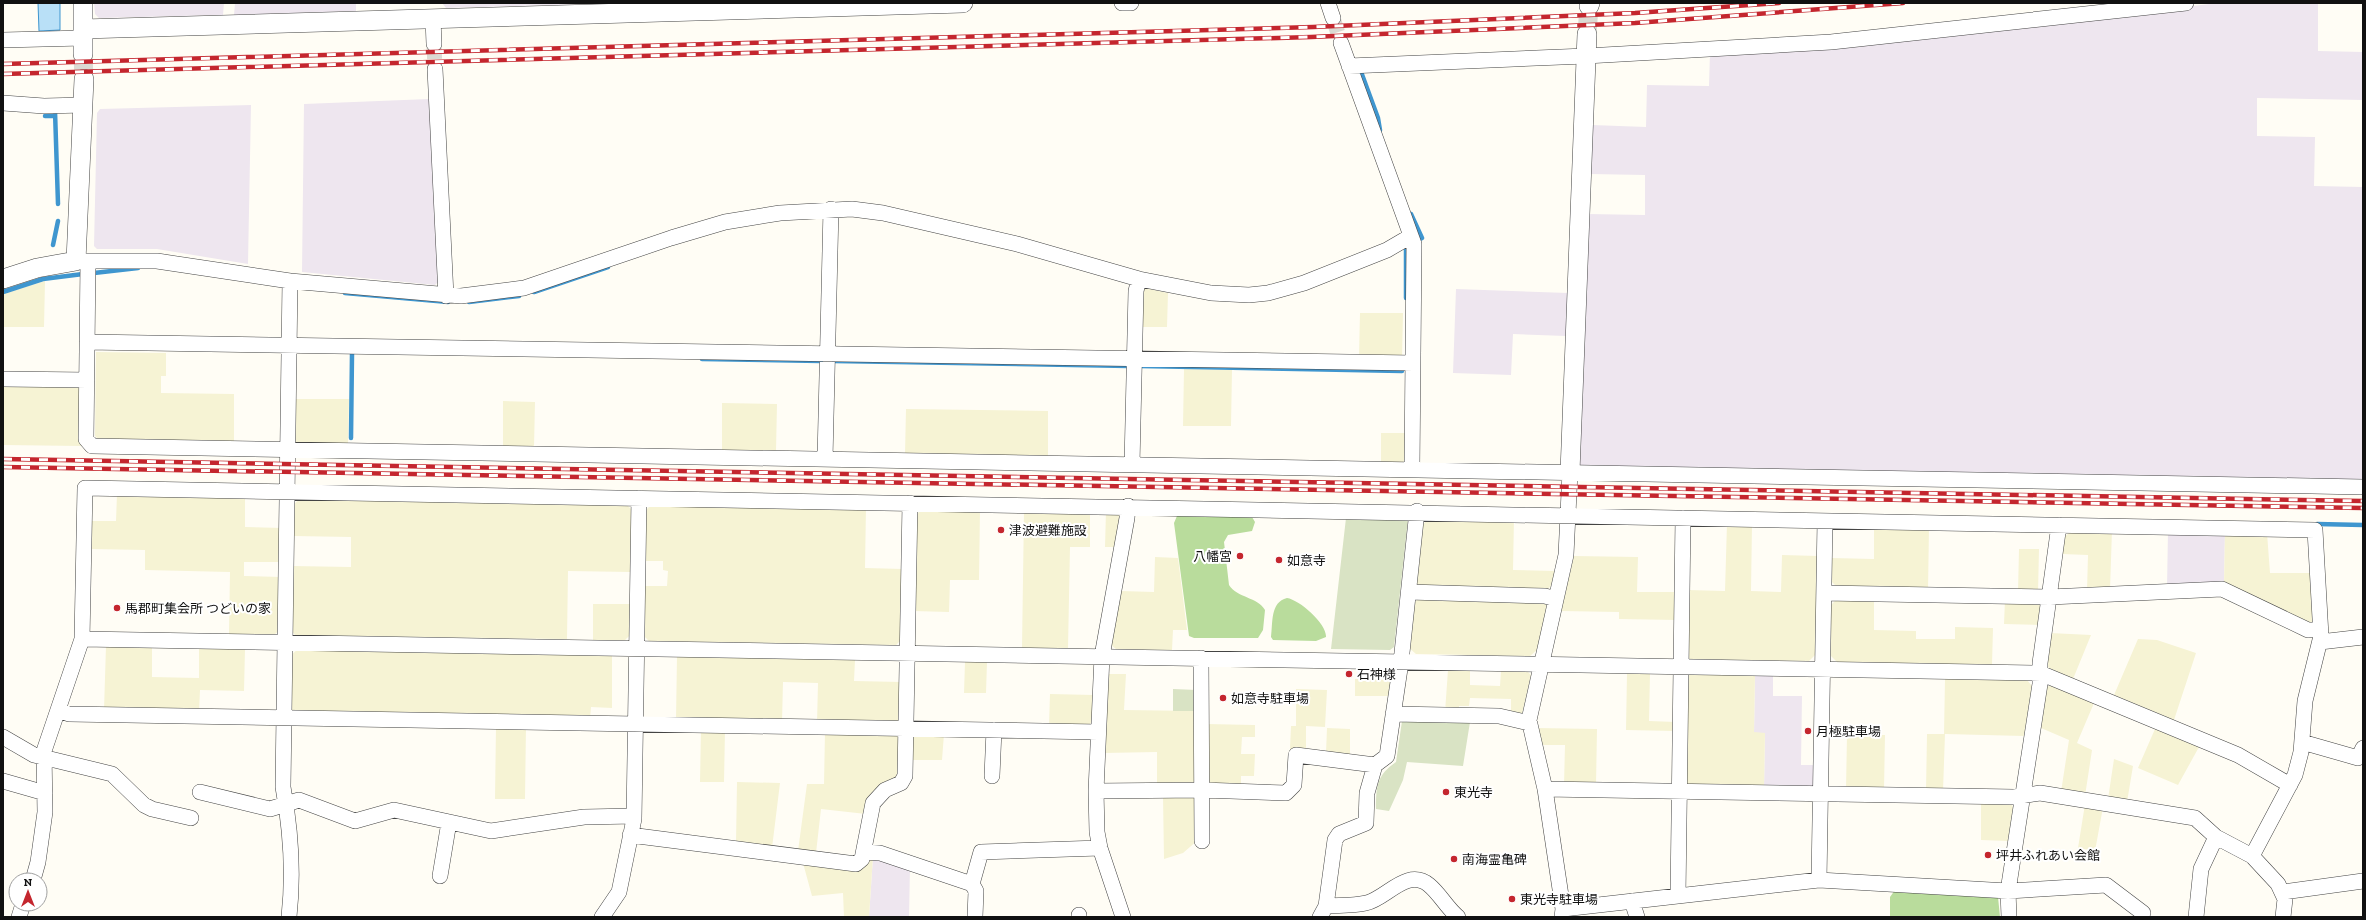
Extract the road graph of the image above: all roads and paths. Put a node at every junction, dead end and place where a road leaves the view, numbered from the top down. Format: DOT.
graph roads {
  1 [pos="83,3"];
  2 [pos="963,3"];
  3 [pos="1122,3"];
  4 [pos="1131,3"];
  5 [pos="1328,3"];
  6 [pos="2186,3"];
  7 [pos="433,11"];
  8 [pos="1333,18"];
  9 [pos="1587,34"];
  10 [pos="3,40"];
  11 [pos="83,40"];
  12 [pos="1341,43"];
  13 [pos="434,44"];
  14 [pos="1586,56"];
  15 [pos="1349,66"];
  16 [pos="434,70"];
  17 [pos="84,79"];
  18 [pos="3,103"];
  19 [pos="84,105"];
  20 [pos="831,209"];
  21 [pos="1411,236"];
  22 [pos="82,261"];
  23 [pos="3,279"];
  24 [pos="1139,279"];
  25 [pos="290,282"];
  26 [pos="446,296"];
  27 [pos="87,342"];
  28 [pos="290,345"];
  29 [pos="828,354"];
  30 [pos="1134,358"];
  31 [pos="1413,363"];
  32 [pos="3,379"];
  33 [pos="87,380"];
  34 [pos="288,449"];
  35 [pos="825,459"];
  36 [pos="1132,464"];
  37 [pos="1412,469"];
  38 [pos="1570,472"];
  39 [pos="2363,487"];
  40 [pos="288,492"];
  41 [pos="639,498"];
  42 [pos="910,503"];
  43 [pos="1128,506"];
  44 [pos="1417,512"];
  45 [pos="1568,514"];
  46 [pos="1684,518"];
  47 [pos="1825,521"];
  48 [pos="2059,525"];
  49 [pos="1409,592"];
  50 [pos="1824,593"];
  51 [pos="2050,597"];
  52 [pos="1556,599"];
  53 [pos="2320,635"];
  54 [pos="2363,637"];
  55 [pos="82,638"];
  56 [pos="285,642"];
  57 [pos="637,648"];
  58 [pos="907,653"];
  59 [pos="1102,656"];
  60 [pos="1201,658"];
  61 [pos="1401,662"];
  62 [pos="1541,664"];
  63 [pos="1681,666"];
  64 [pos="1822,669"];
  65 [pos="2040,673"];
  66 [pos="58,710"];
  67 [pos="1393,714"];
  68 [pos="284,718"];
  69 [pos="1529,722"];
  70 [pos="635,724"];
  71 [pos="906,729"];
  72 [pos="994,730"];
  73 [pos="1098,732"];
  74 [pos="3,736"];
  75 [pos="2302,742"];
  76 [pos="2363,748"];
  77 [pos="44,758"];
  78 [pos="1375,765"];
  79 [pos="992,776"];
  80 [pos="3,781"];
  81 [pos="2290,785"];
  82 [pos="1545,789"];
  83 [pos="1202,790"];
  84 [pos="1096,791"];
  85 [pos="1679,791"];
  86 [pos="200,792"];
  87 [pos="45,793"];
  88 [pos="1820,794"];
  89 [pos="2023,796"];
  90 [pos="286,804"];
  91 [pos="634,816"];
  92 [pos="191,818"];
  93 [pos="449,822"];
  94 [pos="630,836"];
  95 [pos="2216,837"];
  96 [pos="1202,840"];
  97 [pos="1100,848"];
  98 [pos="864,852"];
  99 [pos="2252,856"];
  100 [pos="35,872"];
  101 [pos="440,876"];
  102 [pos="1819,880"];
  103 [pos="2363,880"];
  104 [pos="972,884"];
  105 [pos="2008,891"];
  106 [pos="2283,892"];
  107 [pos="1678,896"];
  108 [pos="1632,901"];
  109 [pos="1368,910"];
  110 [pos="1323,911"];
  111 [pos="1562,913"];
  112 [pos="2143,913"];
  113 [pos="2198,916"];
  114 [pos="289,917"];
  115 [pos="602,917"];
  116 [pos="975,917"];
  117 [pos="1123,917"];
  118 [pos="1458,917"];
  119 [pos="1637,917"];
  120 [pos="2009,917"];
  121 [pos="2283,917"];
  1 -- 11 [label="street"];
  2 -- 7 [label="street"];
  3 -- 4 [label="street"];
  5 -- 8 [label="street"];
  6 -- 14 [label="street"];
  7 -- 11 [label="street"];
  7 -- 13 [label="street"];
  9 -- 14 [label="street"];
  10 -- 11 [label="street"];
  12 -- 15 [label="street"];
  14 -- 15 [label="street"];
  14 -- 38 [label="street"];
  15 -- 21 [label="street"];
  16 -- 26 [label="street"];
  17 -- 19 [label="street"];
  18 -- 19 [label="street"];
  19 -- 22 [label="street"];
  20 -- 24 [label="street"];
  20 -- 26 [label="street"];
  20 -- 29 [label="street"];
  21 -- 24 [label="street"];
  21 -- 31 [label="street"];
  22 -- 23 [label="street"];
  22 -- 25 [label="street"];
  22 -- 27 [label="street"];
  24 -- 30 [label="street"];
  25 -- 26 [label="street"];
  25 -- 28 [label="street"];
  27 -- 28 [label="street"];
  27 -- 33 [label="street"];
  28 -- 29 [label="street"];
  28 -- 34 [label="street"];
  29 -- 30 [label="street"];
  29 -- 35 [label="street"];
  30 -- 31 [label="street"];
  30 -- 36 [label="street"];
  31 -- 37 [label="street"];
  32 -- 33 [label="street"];
  33 -- 34 [label="street"];
  34 -- 35 [label="street"];
  34 -- 40 [label="street"];
  35 -- 36 [label="street"];
  36 -- 37 [label="street"];
  37 -- 38 [label="street"];
  38 -- 39 [label="street"];
  38 -- 45 [label="street"];
  40 -- 41 [label="street"];
  40 -- 55 [label="street"];
  40 -- 56 [label="street"];
  41 -- 42 [label="street"];
  41 -- 57 [label="street"];
  42 -- 43 [label="street"];
  42 -- 58 [label="street"];
  43 -- 44 [label="street"];
  43 -- 59 [label="street"];
  44 -- 45 [label="street"];
  44 -- 49 [label="street"];
  45 -- 46 [label="street"];
  45 -- 52 [label="street"];
  46 -- 47 [label="street"];
  46 -- 63 [label="street"];
  47 -- 48 [label="street"];
  47 -- 50 [label="street"];
  48 -- 51 [label="street"];
  48 -- 53 [label="street"];
  49 -- 52 [label="street"];
  49 -- 61 [label="street"];
  50 -- 51 [label="street"];
  50 -- 64 [label="street"];
  51 -- 53 [label="street"];
  51 -- 65 [label="street"];
  52 -- 62 [label="street"];
  53 -- 54 [label="street"];
  53 -- 75 [label="street"];
  55 -- 56 [label="street"];
  55 -- 66 [label="street"];
  56 -- 57 [label="street"];
  56 -- 68 [label="street"];
  57 -- 58 [label="street"];
  57 -- 70 [label="street"];
  58 -- 59 [label="street"];
  58 -- 71 [label="street"];
  59 -- 60 [label="street"];
  59 -- 73 [label="street"];
  60 -- 61 [label="street"];
  60 -- 83 [label="street"];
  61 -- 62 [label="street"];
  61 -- 67 [label="street"];
  62 -- 63 [label="street"];
  62 -- 69 [label="street"];
  63 -- 64 [label="street"];
  63 -- 85 [label="street"];
  64 -- 65 [label="street"];
  64 -- 88 [label="street"];
  65 -- 81 [label="street"];
  65 -- 89 [label="street"];
  66 -- 68 [label="street"];
  66 -- 77 [label="street"];
  67 -- 69 [label="street"];
  67 -- 78 [label="street"];
  68 -- 70 [label="street"];
  68 -- 90 [label="street"];
  69 -- 82 [label="street"];
  70 -- 71 [label="street"];
  70 -- 91 [label="street"];
  71 -- 72 [label="street"];
  71 -- 98 [label="street"];
  72 -- 73 [label="street"];
  72 -- 79 [label="street"];
  73 -- 84 [label="street"];
  74 -- 77 [label="street"];
  75 -- 76 [label="street"];
  75 -- 81 [label="street"];
  77 -- 87 [label="street"];
  77 -- 92 [label="street"];
  78 -- 83 [label="street"];
  78 -- 110 [label="street"];
  80 -- 87 [label="street"];
  81 -- 99 [label="street"];
  82 -- 85 [label="street"];
  82 -- 111 [label="street"];
  83 -- 84 [label="street"];
  83 -- 96 [label="street"];
  84 -- 97 [label="street"];
  85 -- 88 [label="street"];
  85 -- 107 [label="street"];
  86 -- 90 [label="street"];
  87 -- 100 [label="street"];
  88 -- 89 [label="street"];
  88 -- 102 [label="street"];
  89 -- 95 [label="street"];
  89 -- 105 [label="street"];
  90 -- 93 [label="street"];
  90 -- 114 [label="street"];
  91 -- 93 [label="street"];
  91 -- 94 [label="street"];
  93 -- 101 [label="street"];
  94 -- 98 [label="street"];
  94 -- 115 [label="street"];
  95 -- 99 [label="street"];
  95 -- 113 [label="street"];
  97 -- 104 [label="street"];
  97 -- 117 [label="street"];
  98 -- 104 [label="street"];
  99 -- 106 [label="street"];
  102 -- 105 [label="street"];
  102 -- 107 [label="street"];
  103 -- 106 [label="street"];
  104 -- 116 [label="street"];
  105 -- 112 [label="street"];
  105 -- 120 [label="street"];
  106 -- 121 [label="street"];
  107 -- 108 [label="street"];
  108 -- 111 [label="street"];
  108 -- 119 [label="street"];
  109 -- 110 [label="street"];
  109 -- 118 [label="street"];
}
